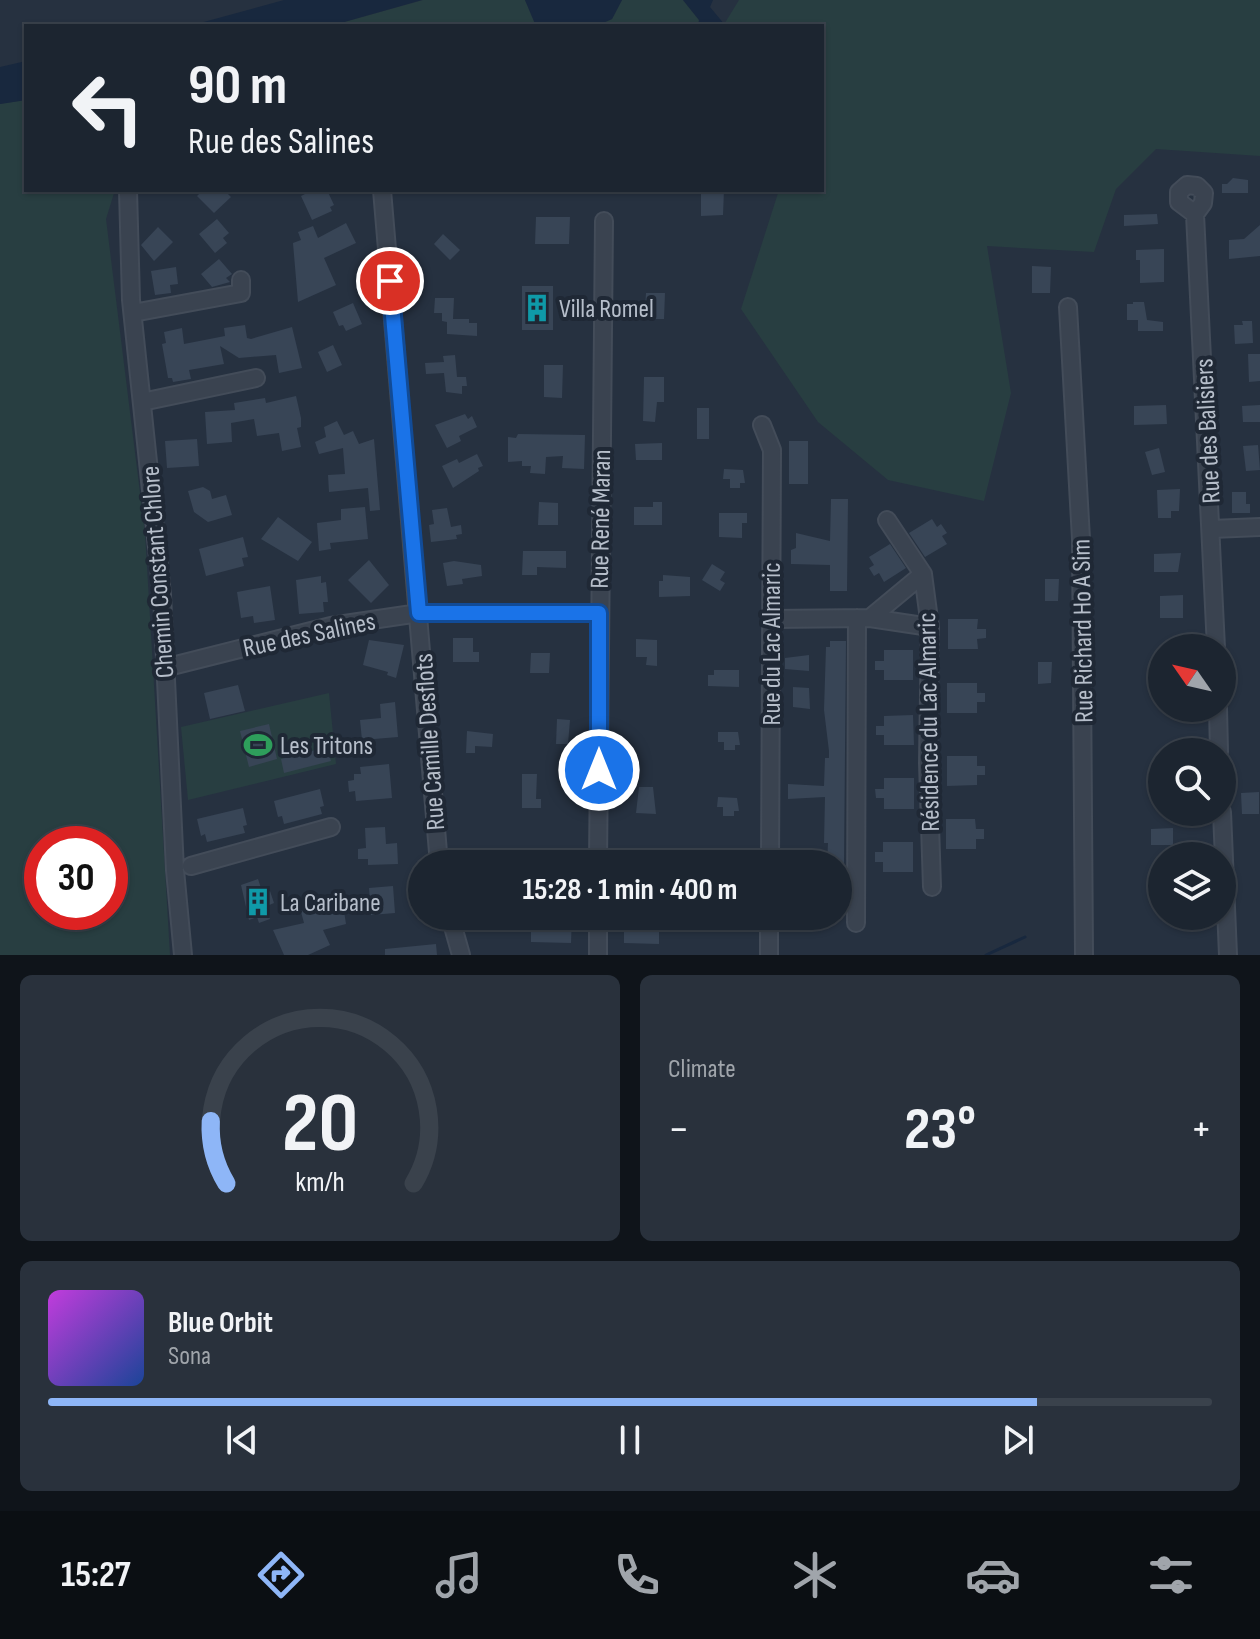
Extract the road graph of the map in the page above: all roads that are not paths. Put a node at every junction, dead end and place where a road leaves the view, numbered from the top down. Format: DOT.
graph roads {
  1 [pos="128,192"];
  2 [pos="382,192"];
  3 [pos="1195,214"];
  4 [pos="604,221"];
  5 [pos="241,280"];
  6 [pos="1068,307"];
  7 [pos="133,313"];
  8 [pos="256,378"];
  9 [pos="142,402"];
  10 [pos="762,425"];
  11 [pos="887,520"];
  12 [pos="1260,527"];
  13 [pos="1212,529"];
  14 [pos="923,574"];
  15 [pos="419,613"];
  16 [pos="599,613"];
  17 [pos="863,618"];
  18 [pos="771,619"];
  19 [pos="930,627"];
  20 [pos="1216,634"];
  21 [pos="164,668"];
  22 [pos="1223,826"];
  23 [pos="331,827"];
  24 [pos="438,850"];
  25 [pos="598,850"];
  26 [pos="770,850"];
  27 [pos="191,866"];
  28 [pos="932,887"];
  29 [pos="856,923"];
  30 [pos="454,930"];
  31 [pos="598,930"];
  32 [pos="769,930"];
  33 [pos="183,955"];
  34 [pos="461,955"];
  35 [pos="598,955"];
  36 [pos="769,955"];
  37 [pos="1084,955"];
  38 [pos="1228,955"];
  1 -- 7 [label="street, Chemin Constant Chlore"];
  2 -- 15 [label="street, Rue Camille Desflots"];
  3 -- 13 [label="street, Rue des Balisiers"];
  4 -- 16 [label="street, Rue René Maran"];
  5 -- 7 [label="street"];
  6 -- 37 [label="street, Rue Richard Ho A Sim"];
  7 -- 9 [label="street, Chemin Constant Chlore"];
  8 -- 9 [label="street"];
  9 -- 21 [label="street, Chemin Constant Chlore"];
  10 -- 18 [label="street, Rue du Lac Almaric"];
  11 -- 14 [label="street, Résidence du Lac Almaric"];
  12 -- 13 [label="street"];
  13 -- 20 [label="street, Rue des Balisiers"];
  14 -- 17 [label="street"];
  14 -- 19 [label="street, Résidence du Lac Almaric"];
  15 -- 16 [label="street, Rue des Salines"];
  15 -- 21 [label="street, Rue des Salines"];
  15 -- 24 [label="street, Rue Camille Desflots"];
  16 -- 25 [label="street, Rue René Maran"];
  17 -- 18 [label="street"];
  17 -- 19 [label="street"];
  17 -- 29 [label="street"];
  18 -- 26 [label="street, Rue du Lac Almaric"];
  19 -- 28 [label="street, Résidence du Lac Almaric"];
  21 -- 33 [label="street, Chemin Constant Chlore"];
  22 -- 38 [label="street"];
  23 -- 27 [label="street"];
  30 -- 34 [label="street"];
  31 -- 35 [label="street"];
  32 -- 36 [label="street"];
}
